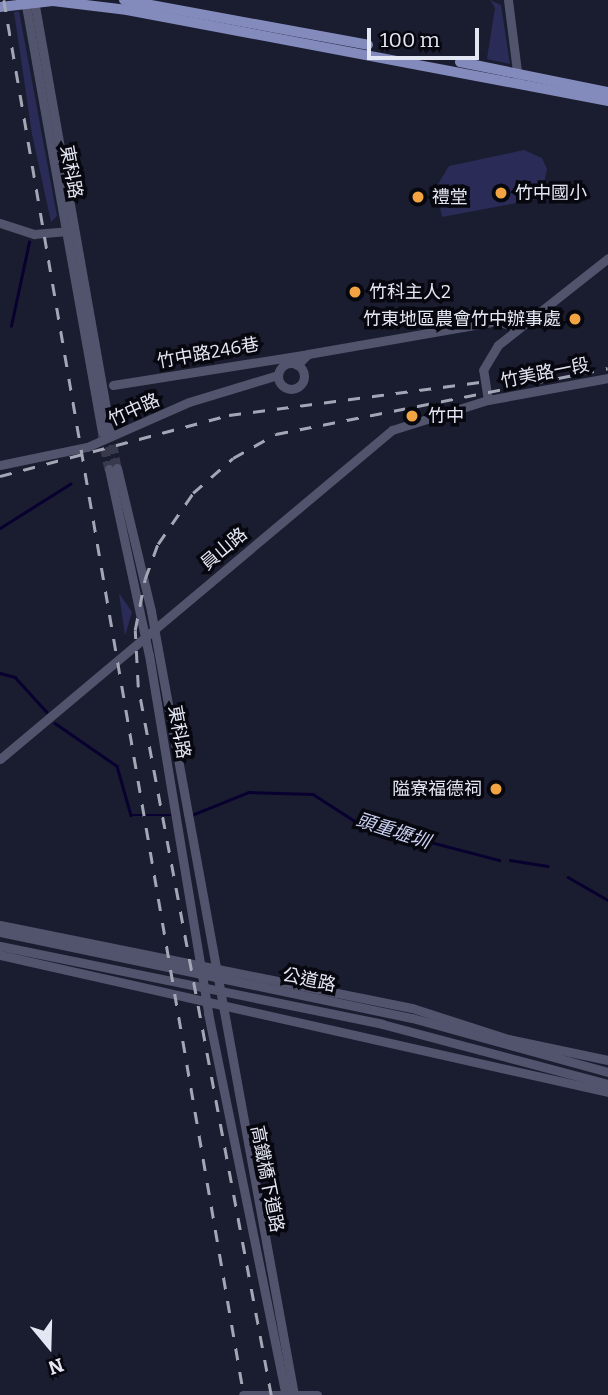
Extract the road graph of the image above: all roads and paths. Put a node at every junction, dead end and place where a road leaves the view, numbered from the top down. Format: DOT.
graph roads {
  1 [pos="509,0"];
  2 [pos="30,1"];
  3 [pos="128,3"];
  4 [pos="0,7"];
  5 [pos="519,77"];
  6 [pos="608,92"];
  7 [pos="608,101"];
  8 [pos="0,223"];
  9 [pos="70,231"];
  10 [pos="608,258"];
  11 [pos="496,321"];
  12 [pos="518,328"];
  13 [pos="498,345"];
  14 [pos="308,354"];
  15 [pos="297,365"];
  16 [pos="278,375"];
  17 [pos="608,378"];
  18 [pos="113,385"];
  19 [pos="488,400"];
  20 [pos="106,431"];
  21 [pos="0,465"];
  22 [pos="154,631"];
  23 [pos="146,639"];
  24 [pos="0,759"];
  25 [pos="181,802"];
  26 [pos="0,925"];
  27 [pos="0,932"];
  28 [pos="0,946"];
  29 [pos="0,955"];
  30 [pos="152,962"];
  31 [pos="209,973"];
  32 [pos="156,985"];
  33 [pos="205,991"];
  34 [pos="217,994"];
  35 [pos="206,1002"];
  36 [pos="218,1004"];
  37 [pos="608,1060"];
  38 [pos="608,1072"];
  39 [pos="608,1084"];
  40 [pos="608,1092"];
  41 [pos="243,1395"];
  42 [pos="289,1395"];
  43 [pos="317,1395"];
  1 -- 5 [label="street"];
  2 -- 3 [label="main road"];
  2 -- 4 [label="main road"];
  2 -- 9 [label="street, 東科路"];
  3 -- 5 [label="main road"];
  5 -- 6 [label="main road"];
  5 -- 7 [label="main road"];
  8 -- 9 [label="street"];
  9 -- 20 [label="street, 東科路"];
  10 -- 12 [label="street"];
  11 -- 12 [label="street"];
  11 -- 13 [label="street"];
  11 -- 14 [label="street"];
  12 -- 13 [label="street"];
  13 -- 19 [label="street"];
  14 -- 15 [label="street"];
  14 -- 18 [label="street, 竹中路246巷"];
  15 -- 16 [label="street"];
  15 -- 16 [label="street"];
  16 -- 21 [label="street, 竹中路"];
  17 -- 19 [label="street, 竹美路一段"];
  19 -- 22 [label="street, 員山路"];
  22 -- 23 [label="street, 員山路"];
  22 -- 23 [label="street, 東科路"];
  22 -- 25 [label="street, 東科路"];
  23 -- 24 [label="street, 員山路"];
  23 -- 25 [label="street, 東科路"];
  25 -- 31 [label="street, 東科路"];
  26 -- 30 [label="street, 公道路"];
  27 -- 30 [label="street, 公道路"];
  28 -- 32 [label="street, 公道路"];
  29 -- 32 [label="street, 公道路"];
  30 -- 31 [label="street, 公道路"];
  31 -- 33 [label="street, 東科路"];
  31 -- 34 [label="street, 高鐵橋下道路"];
  31 -- 37 [label="street, 公道路"];
  31 -- 38 [label="street, 公道路"];
  32 -- 33 [label="street, 公道路"];
  32 -- 35 [label="street, 公道路"];
  33 -- 34 [label="street, 公道路"];
  33 -- 35 [label="street, 東科路"];
  34 -- 36 [label="street, 高鐵橋下道路"];
  34 -- 39 [label="street, 公道路"];
  35 -- 36 [label="street, 公道路"];
  35 -- 42 [label="street, 高鐵橋下道路"];
  36 -- 40 [label="street, 公道路"];
  36 -- 42 [label="street, 高鐵橋下道路"];
  41 -- 42 [label="street"];
  42 -- 43 [label="street"];
}
